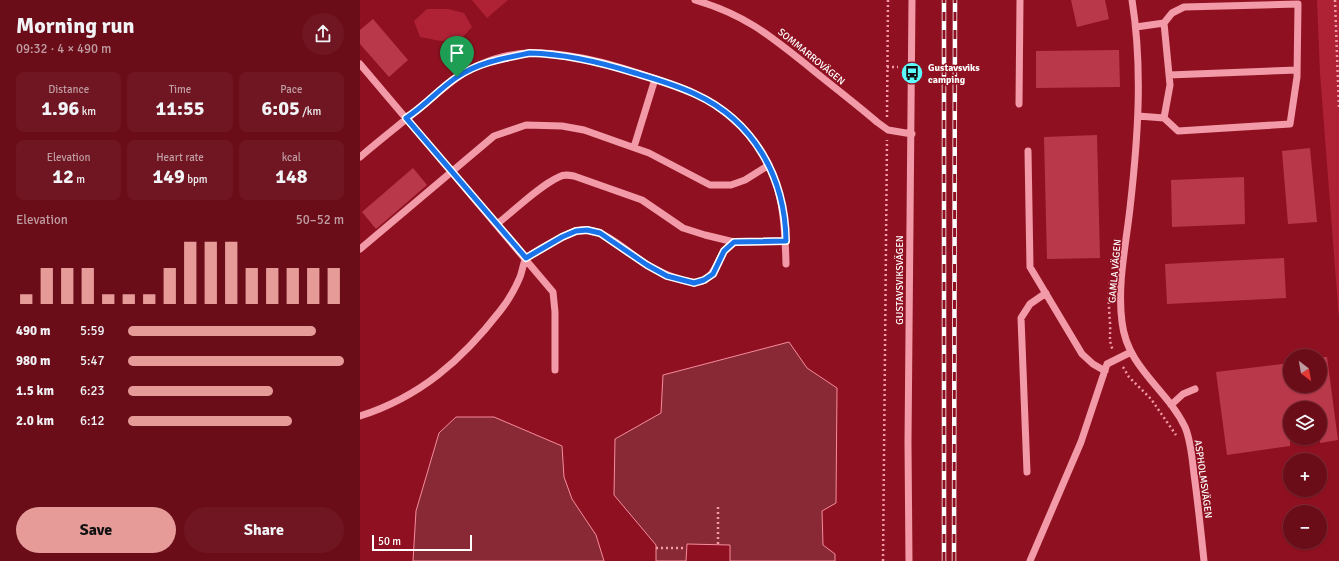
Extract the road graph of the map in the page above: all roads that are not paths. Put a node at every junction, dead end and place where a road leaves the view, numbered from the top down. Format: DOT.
graph roads {
  1 [pos="695,0"];
  2 [pos="912,0"];
  3 [pos="1020,0"];
  4 [pos="1132,0"];
  5 [pos="1164,24"];
  6 [pos="1136,27"];
  7 [pos="360,64"];
  8 [pos="1297,70"];
  9 [pos="1169,75"];
  10 [pos="655,79"];
  11 [pos="1019,104"];
  12 [pos="1138,116"];
  13 [pos="406,118"];
  14 [pos="1164,118"];
  15 [pos="912,134"];
  16 [pos="634,147"];
  17 [pos="1028,151"];
  18 [pos="360,157"];
  19 [pos="769,165"];
  20 [pos="452,171"];
  21 [pos="497,224"];
  22 [pos="786,241"];
  23 [pos="734,242"];
  24 [pos="360,249"];
  25 [pos="526,258"];
  26 [pos="786,264"];
  27 [pos="1046,293"];
  28 [pos="1131,352"];
  29 [pos="555,370"];
  30 [pos="1105,371"];
  31 [pos="1195,389"];
  32 [pos="1171,405"];
  33 [pos="360,416"];
  34 [pos="1027,472"];
  35 [pos="909,561"];
  36 [pos="1030,561"];
  37 [pos="1204,561"];
  1 -- 15 [label="street, SOMMARROVÄGEN"];
  2 -- 15 [label="street, GUSTAVSVIKSVÄGEN"];
  3 -- 11 [label="street"];
  4 -- 6 [label="street, GAMLA VÄGEN"];
  5 -- 6 [label="street"];
  5 -- 8 [label="street"];
  5 -- 9 [label="street"];
  6 -- 12 [label="street, GAMLA VÄGEN"];
  7 -- 13 [label="street"];
  8 -- 9 [label="street"];
  8 -- 14 [label="street"];
  9 -- 14 [label="street"];
  10 -- 13 [label="street"];
  10 -- 16 [label="street"];
  10 -- 19 [label="street"];
  12 -- 14 [label="street"];
  12 -- 28 [label="street, GAMLA VÄGEN"];
  13 -- 18 [label="street"];
  13 -- 20 [label="street"];
  15 -- 35 [label="street, GUSTAVSVIKSVÄGEN"];
  16 -- 19 [label="street"];
  16 -- 20 [label="street"];
  17 -- 27 [label="street"];
  19 -- 22 [label="street"];
  20 -- 21 [label="street"];
  20 -- 24 [label="street"];
  21 -- 23 [label="street"];
  21 -- 25 [label="street"];
  22 -- 23 [label="street"];
  22 -- 26 [label="street"];
  23 -- 25 [label="street"];
  25 -- 29 [label="street"];
  25 -- 33 [label="street"];
  27 -- 30 [label="street"];
  27 -- 34 [label="street"];
  28 -- 30 [label="street"];
  28 -- 32 [label="street, ASPHOLMSVÄGEN"];
  30 -- 36 [label="street"];
  31 -- 32 [label="street"];
  32 -- 37 [label="street, ASPHOLMSVÄGEN"];
}
